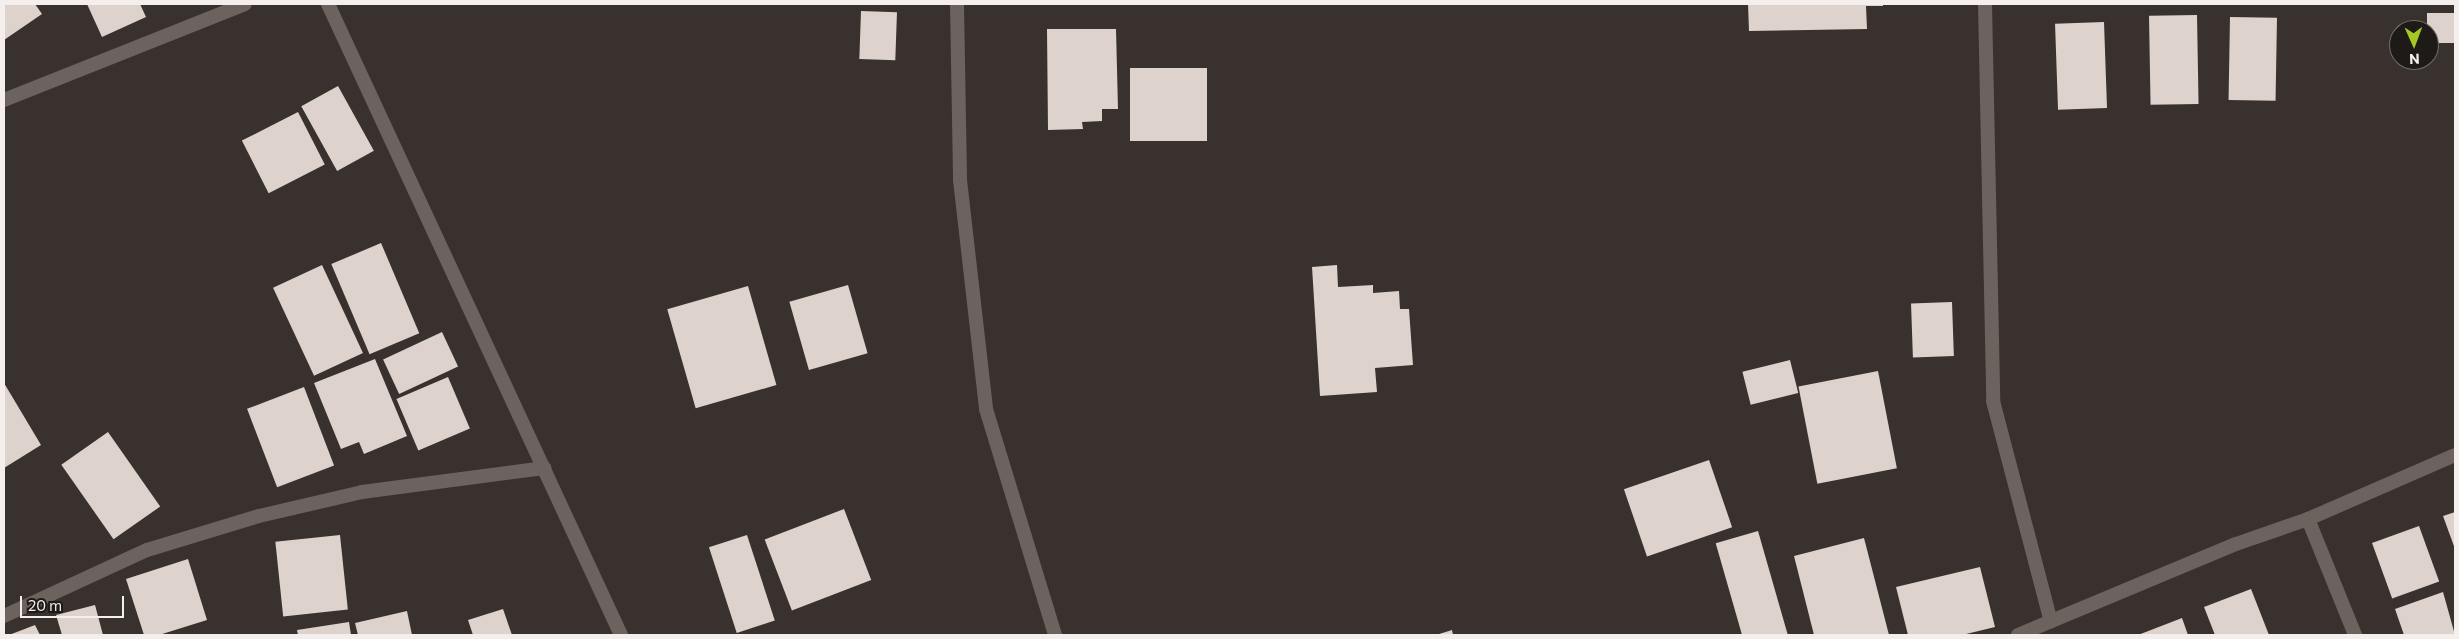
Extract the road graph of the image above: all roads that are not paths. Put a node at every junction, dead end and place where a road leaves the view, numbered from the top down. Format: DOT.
graph roads {
  1 [pos="245,4"];
  2 [pos="328,4"];
  3 [pos="957,4"];
  4 [pos="1985,4"];
  5 [pos="4,100"];
  6 [pos="2455,455"];
  7 [pos="544,468"];
  8 [pos="2308,519"];
  9 [pos="4,616"];
  10 [pos="2051,622"];
  11 [pos="621,635"];
  12 [pos="1054,635"];
  13 [pos="2018,635"];
  14 [pos="2355,635"];
  1 -- 5 [label="street"];
  2 -- 7 [label="street"];
  3 -- 12 [label="street"];
  4 -- 10 [label="street"];
  6 -- 8 [label="street"];
  7 -- 9 [label="street"];
  7 -- 11 [label="street"];
  8 -- 10 [label="street"];
  8 -- 14 [label="street"];
  10 -- 13 [label="street"];
}
